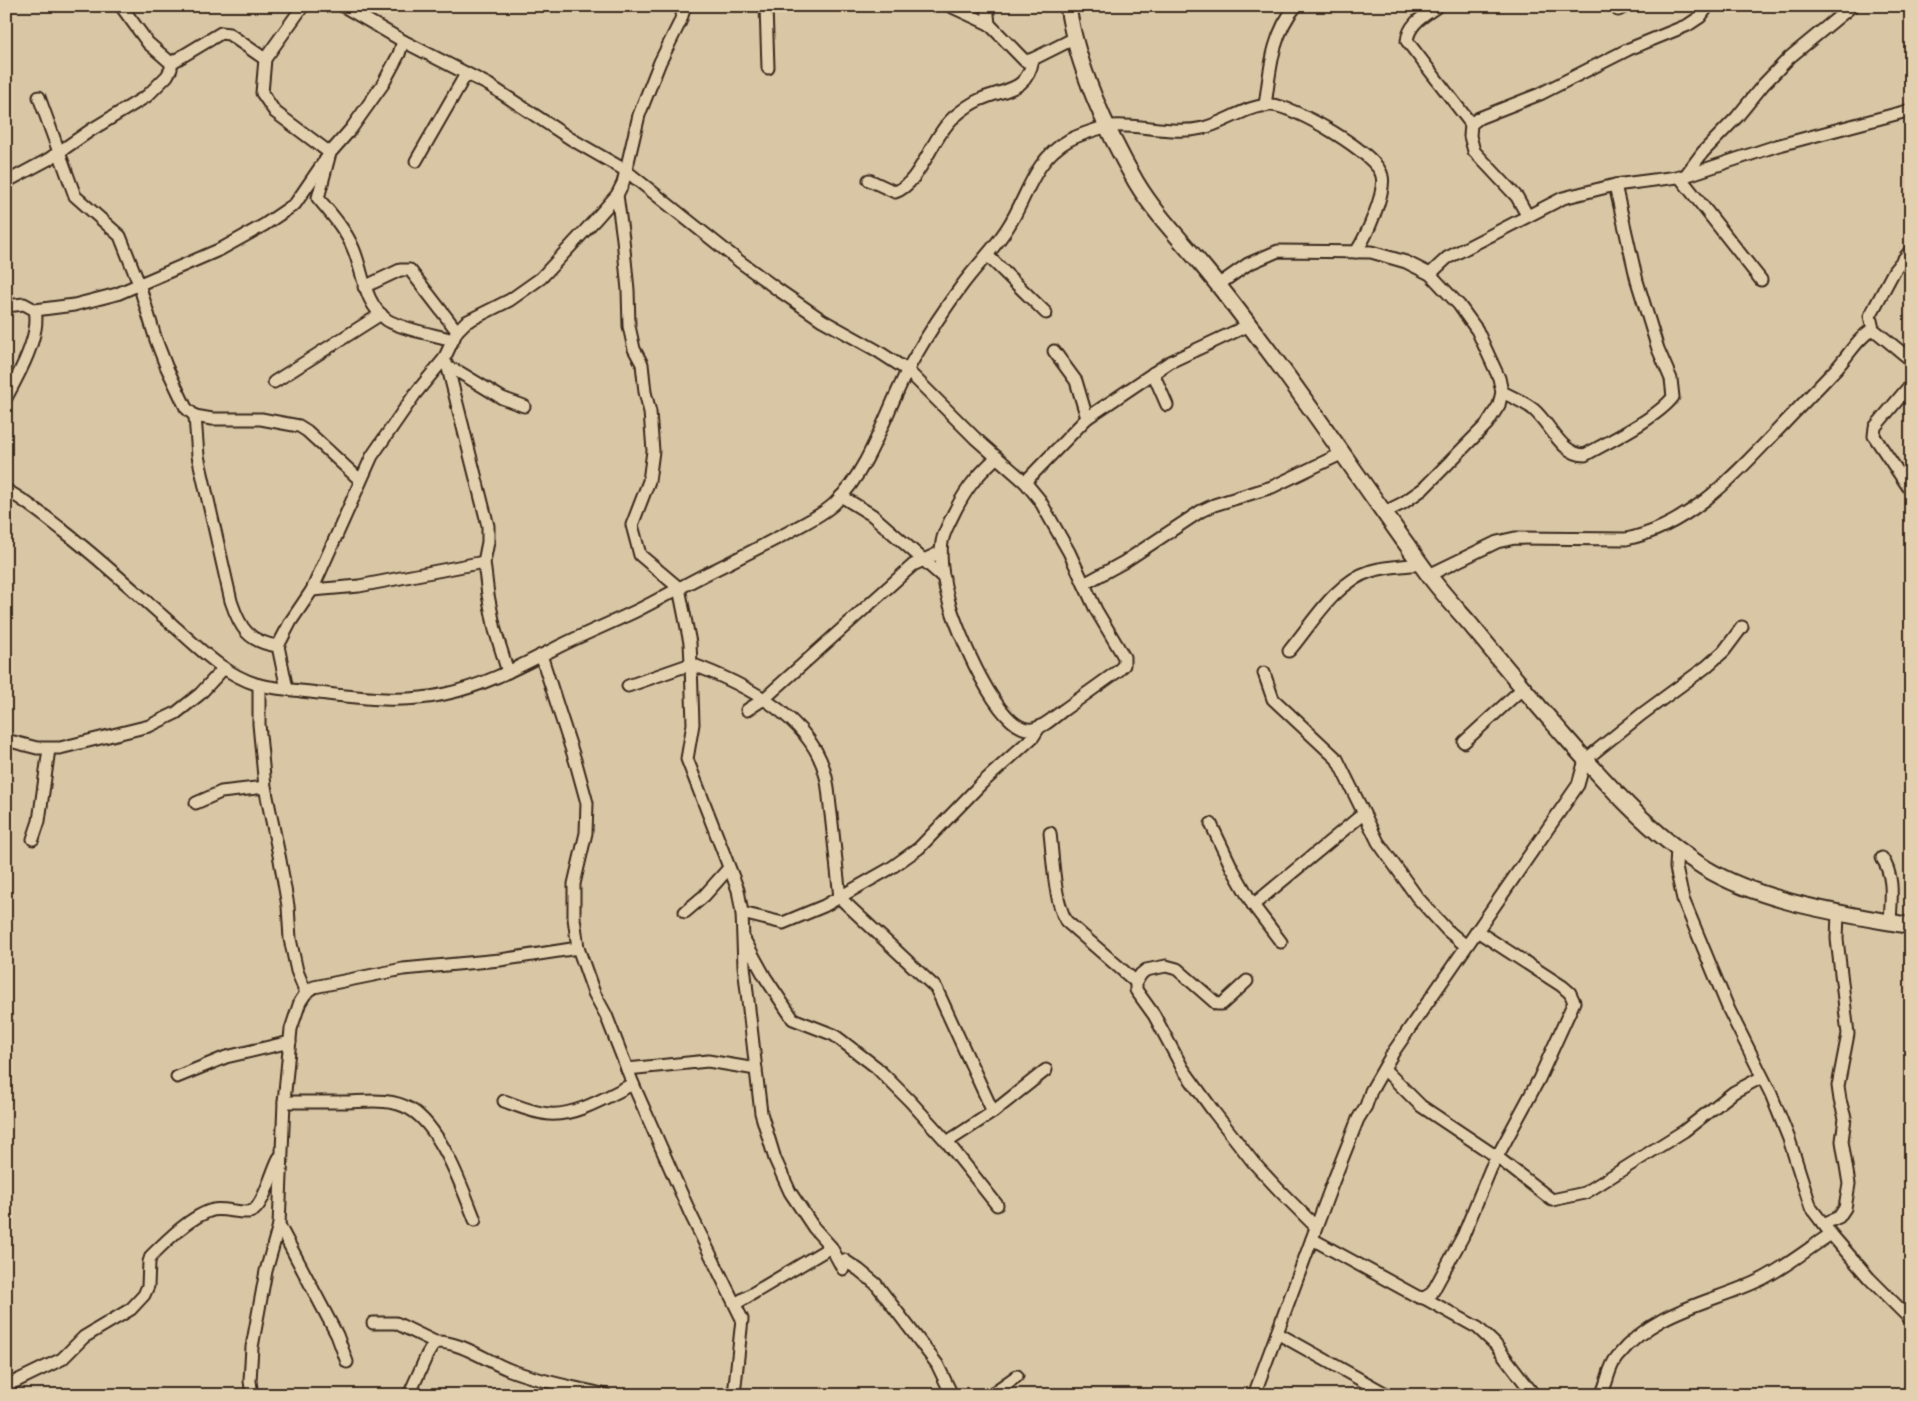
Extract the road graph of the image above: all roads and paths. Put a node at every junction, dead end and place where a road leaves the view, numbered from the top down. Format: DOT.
graph roads {
  1 [pos="121,6"];
  2 [pos="303,6"];
  3 [pos="685,6"];
  4 [pos="766,6"];
  5 [pos="950,6"];
  6 [pos="988,6"];
  7 [pos="1068,6"];
  8 [pos="1296,6"];
  9 [pos="1438,6"];
  10 [pos="1708,6"];
  11 [pos="1852,6"];
  12 [pos="346,7"];
  13 [pos="989,24"];
  14 [pos="1075,38"];
  15 [pos="402,41"];
  16 [pos="265,59"];
  17 [pos="1033,59"];
  18 [pos="171,64"];
  19 [pos="768,68"];
  20 [pos="466,74"];
  21 [pos="39,97"];
  22 [pos="1264,106"];
  23 [pos="1911,110"];
  24 [pos="1471,124"];
  25 [pos="1108,126"];
  26 [pos="58,152"];
  27 [pos="330,153"];
  28 [pos="416,162"];
  29 [pos="625,170"];
  30 [pos="1682,176"];
  31 [pos="869,180"];
  32 [pos="6,182"];
  33 [pos="1616,185"];
  34 [pos="617,195"];
  35 [pos="1527,215"];
  36 [pos="1911,250"];
  37 [pos="1356,252"];
  38 [pos="987,255"];
  39 [pos="1430,274"];
  40 [pos="1761,280"];
  41 [pos="139,284"];
  42 [pos="1218,285"];
  43 [pos="364,286"];
  44 [pos="6,306"];
  45 [pos="35,310"];
  46 [pos="1046,313"];
  47 [pos="381,314"];
  48 [pos="1249,325"];
  49 [pos="1873,329"];
  50 [pos="455,335"];
  51 [pos="1054,351"];
  52 [pos="1911,360"];
  53 [pos="446,363"];
  54 [pos="907,370"];
  55 [pos="1153,373"];
  56 [pos="274,382"];
  57 [pos="1911,384"];
  58 [pos="1502,392"];
  59 [pos="6,398"];
  60 [pos="1167,405"];
  61 [pos="524,406"];
  62 [pos="196,416"];
  63 [pos="1087,418"];
  64 [pos="1343,453"];
  65 [pos="997,457"];
  66 [pos="360,480"];
  67 [pos="1025,482"];
  68 [pos="6,490"];
  69 [pos="1911,492"];
  70 [pos="841,496"];
  71 [pos="1385,512"];
  72 [pos="941,552"];
  73 [pos="924,560"];
  74 [pos="484,562"];
  75 [pos="1425,569"];
  76 [pos="944,578"];
  77 [pos="1084,584"];
  78 [pos="679,588"];
  79 [pos="312,590"];
  80 [pos="1742,627"];
  81 [pos="278,646"];
  82 [pos="1289,651"];
  83 [pos="541,655"];
  84 [pos="692,664"];
  85 [pos="224,668"];
  86 [pos="508,672"];
  87 [pos="1264,673"];
  88 [pos="259,685"];
  89 [pos="628,686"];
  90 [pos="1523,688"];
  91 [pos="288,690"];
  92 [pos="764,699"];
  93 [pos="747,710"];
  94 [pos="1040,726"];
  95 [pos="6,740"];
  96 [pos="1464,742"];
  97 [pos="49,749"];
  98 [pos="1585,760"];
  99 [pos="1604,781"];
  100 [pos="1578,785"];
  101 [pos="265,787"];
  102 [pos="196,803"];
  103 [pos="1363,814"];
  104 [pos="1210,824"];
  105 [pos="1050,833"];
  106 [pos="33,839"];
  107 [pos="1677,847"];
  108 [pos="1882,858"];
  109 [pos="729,868"];
  110 [pos="840,898"];
  111 [pos="1253,905"];
  112 [pos="685,912"];
  113 [pos="742,913"];
  114 [pos="1838,914"];
  115 [pos="1890,922"];
  116 [pos="1911,926"];
  117 [pos="1476,931"];
  118 [pos="742,937"];
  119 [pos="1281,942"];
  120 [pos="1466,946"];
  121 [pos="578,948"];
  122 [pos="1247,981"];
  123 [pos="1136,982"];
  124 [pos="306,993"];
  125 [pos="290,1042"];
  126 [pos="627,1069"];
  127 [pos="756,1069"];
  128 [pos="1384,1069"];
  129 [pos="1046,1070"];
  130 [pos="177,1077"];
  131 [pos="1762,1077"];
  132 [pos="633,1084"];
  133 [pos="504,1101"];
  134 [pos="284,1102"];
  135 [pos="994,1112"];
  136 [pos="947,1142"];
  137 [pos="282,1153"];
  138 [pos="1497,1157"];
  139 [pos="997,1205"];
  140 [pos="475,1220"];
  141 [pos="1823,1224"];
  142 [pos="279,1225"];
  143 [pos="1316,1227"];
  144 [pos="1831,1234"];
  145 [pos="1312,1239"];
  146 [pos="831,1247"];
  147 [pos="1424,1298"];
  148 [pos="735,1304"];
  149 [pos="1911,1320"];
  150 [pos="373,1323"];
  151 [pos="1277,1332"];
  152 [pos="435,1342"];
  153 [pos="347,1362"];
  154 [pos="1017,1376"];
  155 [pos="6,1386"];
  156 [pos="252,1395"];
  157 [pos="409,1395"];
  158 [pos="606,1395"];
  159 [pos="734,1395"];
  160 [pos="952,1395"];
  161 [pos="990,1395"];
  162 [pos="1254,1395"];
  163 [pos="1388,1395"];
  164 [pos="1534,1395"];
  165 [pos="1601,1395"];
  1 -- 18 [label="street"];
  2 -- 16 [label="street"];
  3 -- 29 [label="street"];
  4 -- 19 [label="street"];
  5 -- 13 [label="street"];
  6 -- 13 [label="street"];
  7 -- 14 [label="main road"];
  8 -- 22 [label="street"];
  9 -- 24 [label="street"];
  10 -- 24 [label="street"];
  11 -- 30 [label="street"];
  12 -- 15 [label="street"];
  13 -- 17 [label="street"];
  14 -- 17 [label="street"];
  14 -- 25 [label="main road"];
  15 -- 20 [label="street"];
  15 -- 27 [label="street"];
  16 -- 18 [label="street"];
  16 -- 27 [label="street"];
  17 -- 31 [label="street"];
  18 -- 26 [label="street"];
  20 -- 28 [label="street"];
  20 -- 29 [label="street"];
  21 -- 26 [label="street"];
  22 -- 25 [label="street"];
  22 -- 37 [label="street"];
  23 -- 30 [label="street"];
  24 -- 35 [label="street"];
  25 -- 38 [label="street"];
  25 -- 42 [label="main road"];
  26 -- 32 [label="street"];
  26 -- 41 [label="street"];
  27 -- 41 [label="street"];
  27 -- 43 [label="street"];
  29 -- 34 [label="street"];
  29 -- 54 [label="street"];
  30 -- 33 [label="street"];
  30 -- 40 [label="street"];
  33 -- 35 [label="street"];
  33 -- 58 [label="street"];
  34 -- 50 [label="street"];
  34 -- 78 [label="street"];
  35 -- 39 [label="street"];
  36 -- 49 [label="street"];
  37 -- 39 [label="street"];
  37 -- 42 [label="street"];
  38 -- 46 [label="street"];
  38 -- 54 [label="street"];
  39 -- 58 [label="street"];
  41 -- 45 [label="street"];
  41 -- 62 [label="street"];
  42 -- 48 [label="main road"];
  43 -- 47 [label="street"];
  43 -- 50 [label="street"];
  44 -- 45 [label="street"];
  45 -- 59 [label="street"];
  47 -- 50 [label="street"];
  47 -- 56 [label="street"];
  48 -- 55 [label="street"];
  48 -- 64 [label="main road"];
  49 -- 52 [label="street"];
  49 -- 75 [label="street"];
  50 -- 53 [label="street"];
  51 -- 63 [label="street"];
  53 -- 61 [label="street"];
  53 -- 66 [label="street"];
  53 -- 74 [label="street"];
  54 -- 65 [label="street"];
  54 -- 70 [label="street"];
  55 -- 60 [label="street"];
  55 -- 63 [label="street"];
  57 -- 69 [label="street"];
  58 -- 71 [label="street"];
  62 -- 66 [label="street"];
  62 -- 81 [label="street"];
  63 -- 67 [label="street"];
  64 -- 71 [label="main road"];
  64 -- 77 [label="street"];
  65 -- 67 [label="street"];
  65 -- 72 [label="street"];
  66 -- 79 [label="street"];
  67 -- 77 [label="street"];
  68 -- 85 [label="street"];
  70 -- 73 [label="street"];
  70 -- 78 [label="street"];
  71 -- 75 [label="main road"];
  72 -- 73 [label="street"];
  72 -- 76 [label="street"];
  73 -- 76 [label="street"];
  73 -- 92 [label="street"];
  74 -- 79 [label="street"];
  74 -- 86 [label="street"];
  75 -- 82 [label="street"];
  75 -- 90 [label="main road"];
  76 -- 94 [label="street"];
  77 -- 94 [label="street"];
  78 -- 83 [label="street"];
  78 -- 84 [label="street"];
  79 -- 81 [label="street"];
  80 -- 98 [label="street"];
  81 -- 91 [label="street"];
  83 -- 86 [label="street"];
  83 -- 121 [label="street"];
  84 -- 89 [label="street"];
  84 -- 92 [label="street"];
  84 -- 109 [label="street"];
  85 -- 88 [label="street"];
  85 -- 97 [label="street"];
  86 -- 91 [label="street"];
  87 -- 103 [label="street"];
  88 -- 91 [label="street"];
  88 -- 101 [label="street"];
  90 -- 96 [label="street"];
  90 -- 98 [label="main road"];
  92 -- 93 [label="street"];
  92 -- 110 [label="street"];
  94 -- 110 [label="street"];
  95 -- 97 [label="street"];
  97 -- 106 [label="street"];
  98 -- 99 [label="main road"];
  98 -- 100 [label="street"];
  99 -- 100 [label="street"];
  99 -- 107 [label="main road"];
  100 -- 117 [label="street"];
  101 -- 102 [label="street"];
  101 -- 124 [label="street"];
  103 -- 111 [label="street"];
  103 -- 120 [label="street"];
  104 -- 111 [label="street"];
  105 -- 123 [label="street"];
  107 -- 114 [label="main road"];
  107 -- 131 [label="street"];
  108 -- 115 [label="street"];
  109 -- 112 [label="street"];
  109 -- 113 [label="street"];
  110 -- 113 [label="street"];
  110 -- 135 [label="street"];
  111 -- 119 [label="street"];
  113 -- 118 [label="street"];
  114 -- 115 [label="main road"];
  114 -- 141 [label="street"];
  115 -- 116 [label="main road"];
  117 -- 120 [label="street"];
  117 -- 138 [label="street"];
  118 -- 127 [label="street"];
  118 -- 136 [label="street"];
  120 -- 128 [label="street"];
  121 -- 124 [label="street"];
  121 -- 126 [label="street"];
  122 -- 123 [label="street"];
  123 -- 143 [label="street"];
  124 -- 125 [label="street"];
  125 -- 130 [label="street"];
  125 -- 134 [label="street"];
  126 -- 127 [label="street"];
  126 -- 132 [label="street"];
  127 -- 146 [label="street"];
  128 -- 138 [label="street"];
  128 -- 143 [label="street"];
  129 -- 135 [label="street"];
  131 -- 138 [label="street"];
  131 -- 141 [label="street"];
  132 -- 133 [label="street"];
  132 -- 148 [label="street"];
  134 -- 137 [label="street"];
  134 -- 140 [label="street"];
  135 -- 136 [label="street"];
  136 -- 139 [label="street"];
  137 -- 142 [label="street"];
  137 -- 155 [label="street"];
  138 -- 147 [label="street"];
  141 -- 144 [label="street"];
  142 -- 153 [label="street"];
  142 -- 156 [label="street"];
  143 -- 145 [label="street"];
  144 -- 149 [label="street"];
  144 -- 165 [label="street"];
  145 -- 147 [label="street"];
  145 -- 151 [label="street"];
  146 -- 148 [label="street"];
  146 -- 160 [label="street"];
  147 -- 164 [label="street"];
  148 -- 159 [label="street"];
  150 -- 152 [label="street"];
  151 -- 162 [label="street"];
  151 -- 163 [label="street"];
  152 -- 157 [label="street"];
  152 -- 158 [label="street"];
  154 -- 161 [label="street"];
}
